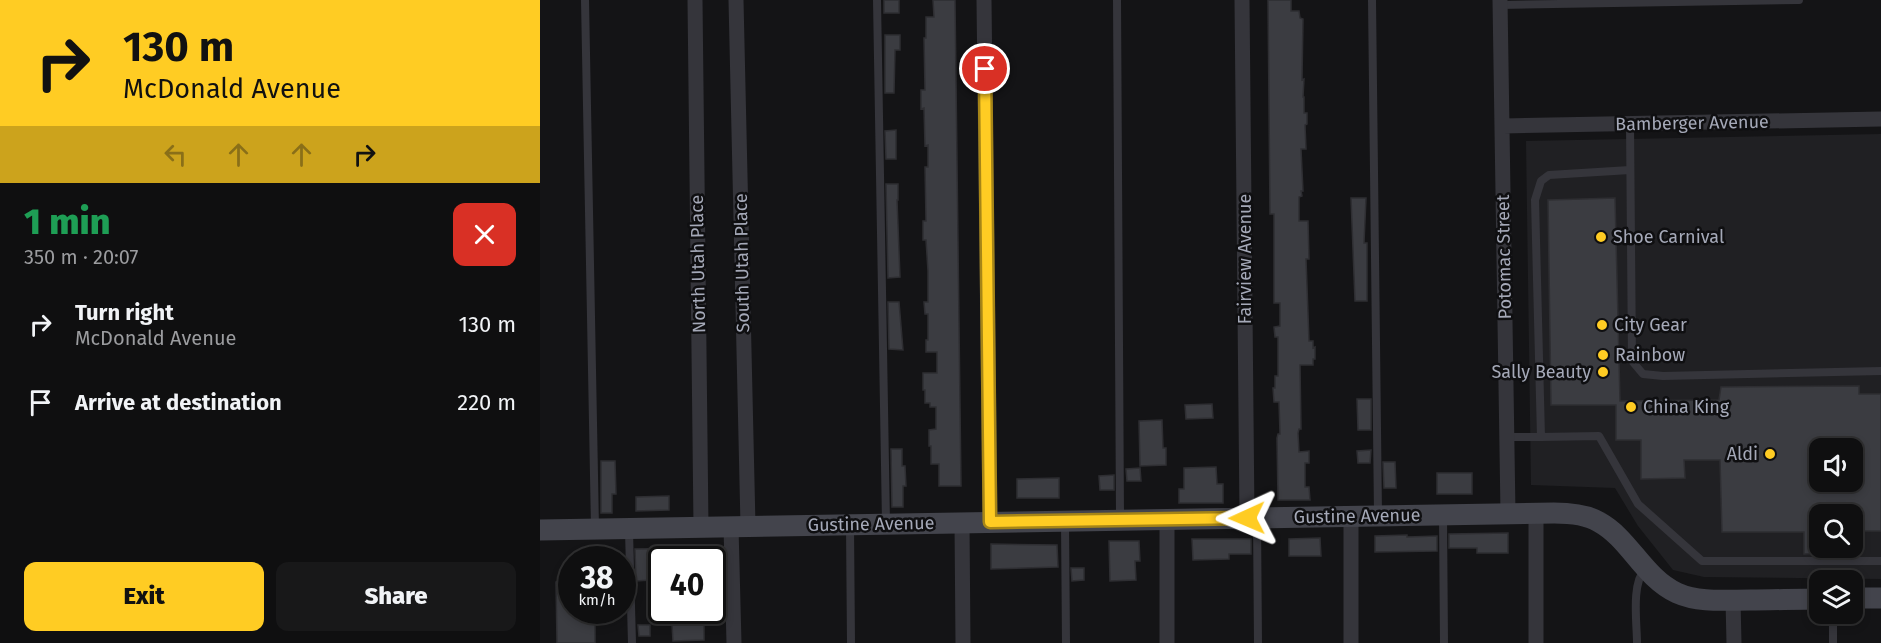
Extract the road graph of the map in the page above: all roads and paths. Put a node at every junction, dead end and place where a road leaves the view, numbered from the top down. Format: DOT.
graph roads {
  1 [pos="585,0"];
  2 [pos="694,0"];
  3 [pos="736,0"];
  4 [pos="877,0"];
  5 [pos="984,0"];
  6 [pos="1117,0"];
  7 [pos="1242,0"];
  8 [pos="1372,0"];
  9 [pos="1799,0"];
  10 [pos="1500,2"];
  11 [pos="1881,119"];
  12 [pos="1630,124"];
  13 [pos="1503,126"];
  14 [pos="1630,170"];
  15 [pos="1881,371"];
  16 [pos="1507,437"];
  17 [pos="1541,437"];
  18 [pos="1536,513"];
  19 [pos="1443,514"];
  20 [pos="1508,514"];
  21 [pos="1351,516"];
  22 [pos="1378,516"];
  23 [pos="1252,518"];
  24 [pos="1167,519"];
  25 [pos="1119,520"];
  26 [pos="1065,521"];
  27 [pos="990,522"];
  28 [pos="962,523"];
  29 [pos="886,524"];
  30 [pos="850,525"];
  31 [pos="740,526"];
  32 [pos="701,527"];
  33 [pos="629,528"];
  34 [pos="595,529"];
  35 [pos="540,530"];
  36 [pos="1881,561"];
  37 [pos="1646,569"];
  38 [pos="1863,598"];
  39 [pos="1881,598"];
  40 [pos="1809,599"];
  41 [pos="1733,600"];
  42 [pos="1833,624"];
  43 [pos="632,643"];
  44 [pos="734,643"];
  45 [pos="851,643"];
  46 [pos="963,643"];
  47 [pos="1066,643"];
  48 [pos="1167,643"];
  49 [pos="1258,643"];
  50 [pos="1351,643"];
  51 [pos="1444,643"];
  52 [pos="1536,643"];
  53 [pos="1637,643"];
  54 [pos="1734,643"];
  55 [pos="1833,643"];
  1 -- 34 [label="lane"];
  2 -- 32 [label="street, North Utah Place"];
  3 -- 31 [label="street, South Utah Place"];
  4 -- 29 [label="lane"];
  5 -- 27 [label="street"];
  6 -- 25 [label="lane"];
  7 -- 23 [label="street, Fairview Avenue"];
  8 -- 22 [label="lane"];
  9 -- 10 [label="lane"];
  10 -- 13 [label="street, Potomac Street"];
  11 -- 12 [label="street, Bamberger Avenue"];
  12 -- 13 [label="street, Bamberger Avenue"];
  12 -- 14 [label="lane"];
  13 -- 16 [label="street, Potomac Street"];
  14 -- 15 [label="lane"];
  14 -- 17 [label="lane"];
  16 -- 17 [label="lane"];
  16 -- 20 [label="street, Potomac Street"];
  17 -- 36 [label="lane"];
  18 -- 20 [label="street, Gustine Avenue"];
  18 -- 37 [label="street, Gustine Avenue"];
  18 -- 52 [label="street"];
  19 -- 20 [label="street, Gustine Avenue"];
  19 -- 22 [label="street, Gustine Avenue"];
  19 -- 51 [label="lane"];
  21 -- 22 [label="street, Gustine Avenue"];
  21 -- 23 [label="street, Gustine Avenue"];
  21 -- 50 [label="street"];
  23 -- 24 [label="street, Gustine Avenue"];
  23 -- 49 [label="lane"];
  24 -- 25 [label="street, Gustine Avenue"];
  24 -- 48 [label="street"];
  25 -- 26 [label="street, Gustine Avenue"];
  26 -- 27 [label="street, Gustine Avenue"];
  26 -- 47 [label="lane"];
  27 -- 28 [label="street, Gustine Avenue"];
  28 -- 29 [label="street, Gustine Avenue"];
  28 -- 46 [label="street"];
  29 -- 30 [label="street, Gustine Avenue"];
  30 -- 31 [label="street, Gustine Avenue"];
  30 -- 45 [label="lane"];
  31 -- 32 [label="street, Gustine Avenue"];
  31 -- 44 [label="street, South Utah Place"];
  32 -- 33 [label="street, Gustine Avenue"];
  33 -- 34 [label="street, Gustine Avenue"];
  33 -- 43 [label="lane"];
  34 -- 35 [label="street, Gustine Avenue"];
  37 -- 41 [label="street, Gustine Avenue"];
  37 -- 53 [label="lane"];
  38 -- 39 [label="street"];
  40 -- 41 [label="street, Gustine Avenue"];
  41 -- 54 [label="street"];
  42 -- 55 [label="lane"];
}
